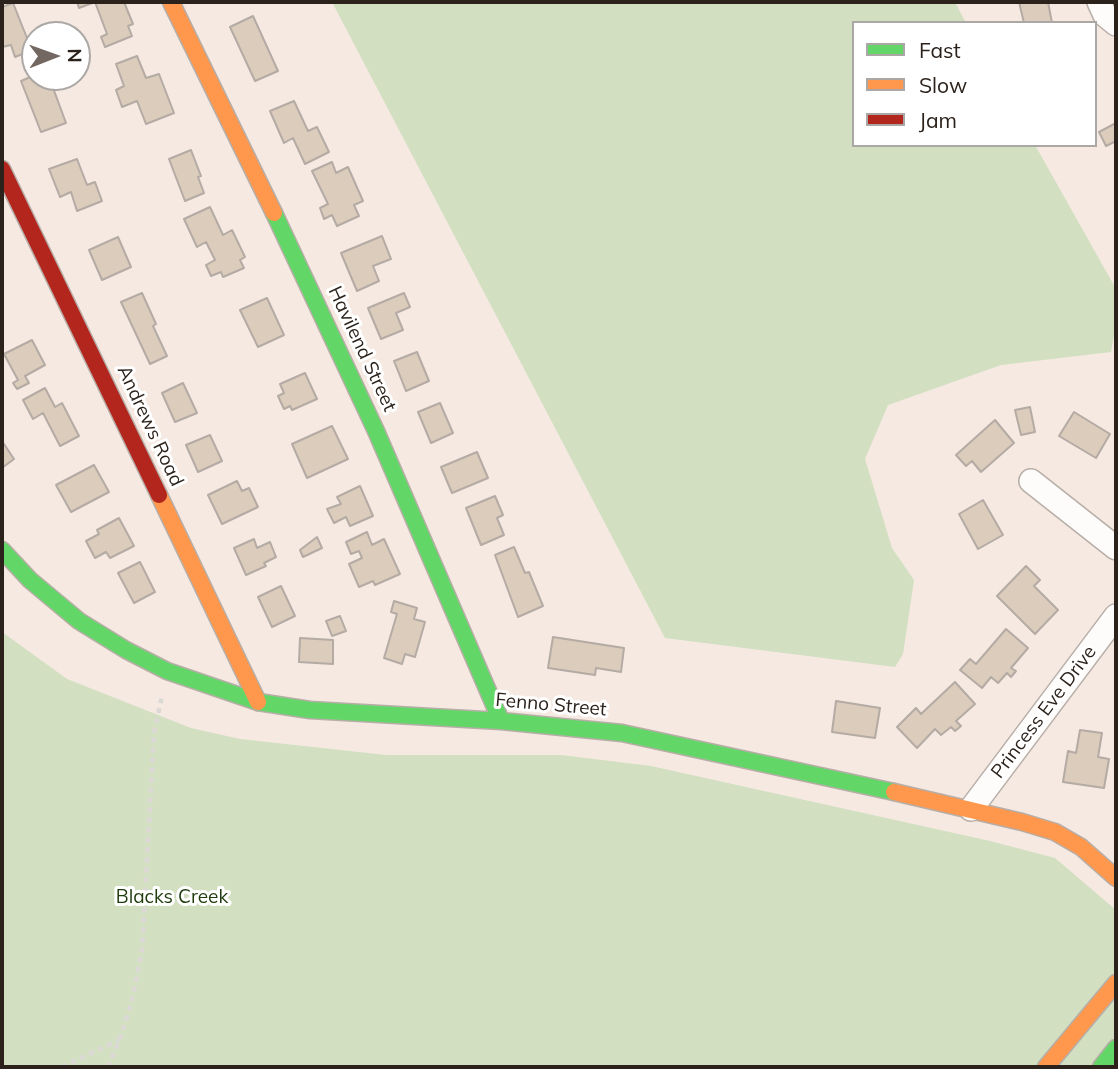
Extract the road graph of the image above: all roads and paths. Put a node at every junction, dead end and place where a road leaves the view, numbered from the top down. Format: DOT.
graph roads {
  1 [pos="171,2"];
  2 [pos="1099,2"];
  3 [pos="1116,24"];
  4 [pos="2,169"];
  5 [pos="1031,481"];
  6 [pos="1116,548"];
  7 [pos="2,550"];
  8 [pos="1116,616"];
  9 [pos="167,671"];
  10 [pos="258,702"];
  11 [pos="501,721"];
  12 [pos="971,809"];
  13 [pos="1116,878"];
  14 [pos="1116,983"];
  15 [pos="120,1039"];
  16 [pos="1116,1048"];
  17 [pos="62,1067"];
  18 [pos="108,1067"];
  19 [pos="1046,1067"];
  20 [pos="1101,1067"];
  1 -- 11 [label="street, Havilend Street"];
  2 -- 3 [label="street"];
  4 -- 10 [label="street, Andrews Road"];
  5 -- 6 [label="street"];
  7 -- 9 [label="street, Fenno Street"];
  8 -- 12 [label="street, Princess Eve Drive"];
  9 -- 10 [label="street, Fenno Street"];
  9 -- 15 [label="path"];
  10 -- 11 [label="street, Fenno Street"];
  11 -- 12 [label="street, Fenno Street"];
  12 -- 13 [label="street, Fenno Street"];
  14 -- 19 [label="street"];
  15 -- 17 [label="path"];
  15 -- 18 [label="path"];
  16 -- 20 [label="street"];
}
